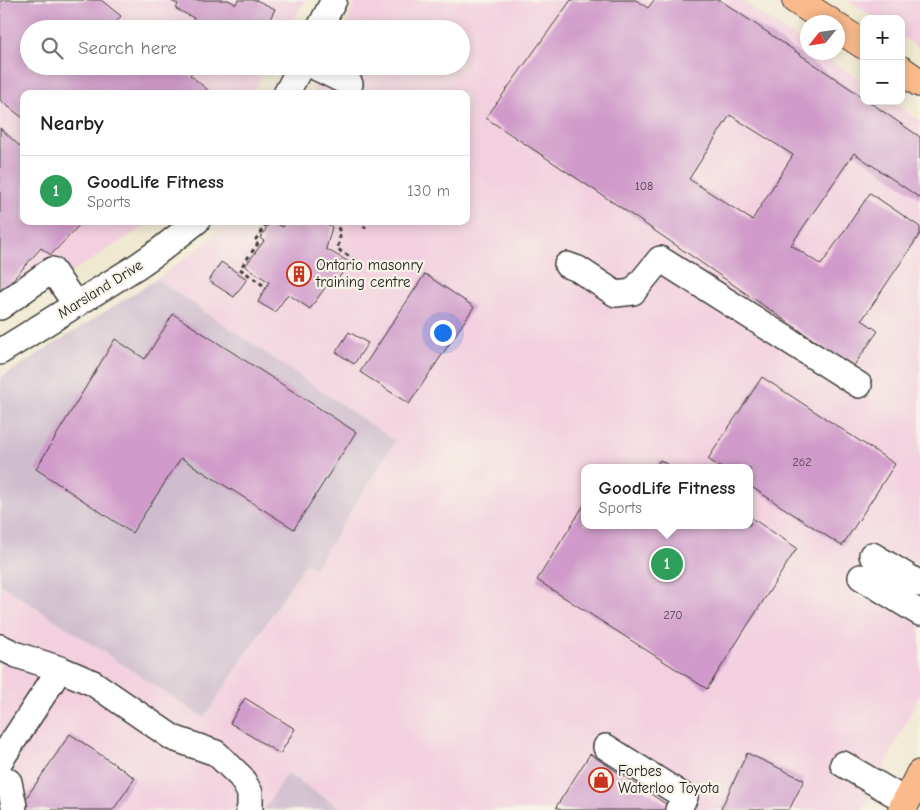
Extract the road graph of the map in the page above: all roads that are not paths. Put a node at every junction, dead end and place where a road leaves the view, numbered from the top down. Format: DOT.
graph roads {
  1 [pos="334,0"];
  2 [pos="796,0"];
  3 [pos="819,15"];
  4 [pos="324,20"];
  5 [pos="845,33"];
  6 [pos="860,42"];
  7 [pos="905,73"];
  8 [pos="296,75"];
  9 [pos="332,75"];
  10 [pos="920,83"];
  11 [pos="350,84"];
  12 [pos="288,90"];
  13 [pos="192,225"];
  14 [pos="567,265"];
  15 [pos="76,305"];
  16 [pos="0,307"];
  17 [pos="1,349"];
  18 [pos="859,385"];
  19 [pos="872,555"];
  20 [pos="861,577"];
  21 [pos="920,584"];
  22 [pos="920,613"];
  23 [pos="0,647"];
  24 [pos="60,669"];
  25 [pos="606,747"];
  26 [pos="0,761"];
  27 [pos="843,764"];
  28 [pos="0,776"];
  29 [pos="912,796"];
  30 [pos="14,806"];
  31 [pos="248,810"];
  32 [pos="678,810"];
  1 -- 4 [label="street"];
  2 -- 3 [label="main road"];
  5 -- 6 [label="main road"];
  7 -- 10 [label="main road"];
  8 -- 12 [label="street"];
  9 -- 11 [label="street"];
  13 -- 15 [label="street, Marsland Drive"];
  14 -- 18 [label="street"];
  15 -- 16 [label="street"];
  15 -- 17 [label="street, Marsland Drive"];
  19 -- 21 [label="street"];
  20 -- 22 [label="street"];
  23 -- 24 [label="street"];
  24 -- 26 [label="street"];
  24 -- 31 [label="street"];
  25 -- 32 [label="street"];
  27 -- 29 [label="street"];
  28 -- 30 [label="street"];
}
